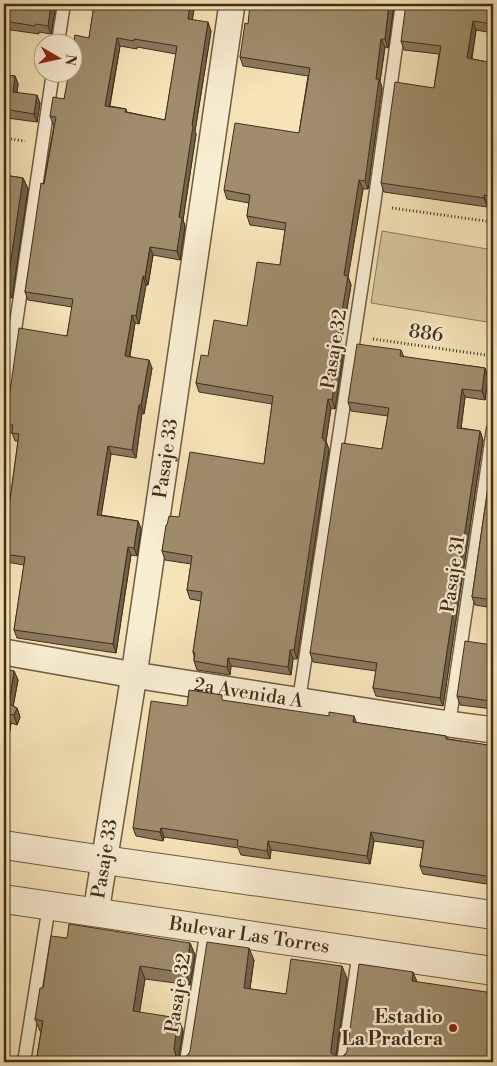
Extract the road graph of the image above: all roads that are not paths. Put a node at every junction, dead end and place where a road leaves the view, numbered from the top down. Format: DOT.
graph roads {
  1 [pos="64,4"];
  2 [pos="232,4"];
  3 [pos="402,4"];
  4 [pos="60,32"];
  5 [pos="52,82"];
  6 [pos="4,404"];
  7 [pos="493,429"];
  8 [pos="4,652"];
  9 [pos="134,674"];
  10 [pos="299,700"];
  11 [pos="449,724"];
  12 [pos="493,730"];
  13 [pos="4,844"];
  14 [pos="104,860"];
  15 [pos="4,899"];
  16 [pos="49,906"];
  17 [pos="96,912"];
  18 [pos="493,915"];
  19 [pos="207,929"];
  20 [pos="359,951"];
  21 [pos="493,971"];
  22 [pos="24,1062"];
  23 [pos="186,1062"];
  24 [pos="343,1062"];
  1 -- 4 [label="lane"];
  2 -- 9 [label="street, Pasaje 33"];
  3 -- 10 [label="lane, Pasaje 32"];
  5 -- 6 [label="lane"];
  7 -- 11 [label="lane, Pasaje 31"];
  8 -- 9 [label="street, 2a Avenida A"];
  9 -- 10 [label="street, 2a Avenida A"];
  9 -- 14 [label="street, Pasaje 33"];
  10 -- 11 [label="street, 2a Avenida A"];
  11 -- 12 [label="street, 2a Avenida A"];
  13 -- 14 [label="street"];
  14 -- 17 [label="street, Pasaje 33"];
  14 -- 18 [label="street"];
  15 -- 16 [label="street, Bulevar Las Torres"];
  16 -- 17 [label="street, Bulevar Las Torres"];
  16 -- 22 [label="lane"];
  17 -- 19 [label="street, Bulevar Las Torres"];
  19 -- 20 [label="street, Bulevar Las Torres"];
  19 -- 23 [label="lane, Pasaje 32"];
  20 -- 21 [label="street, Bulevar Las Torres"];
  20 -- 24 [label="lane"];
}
